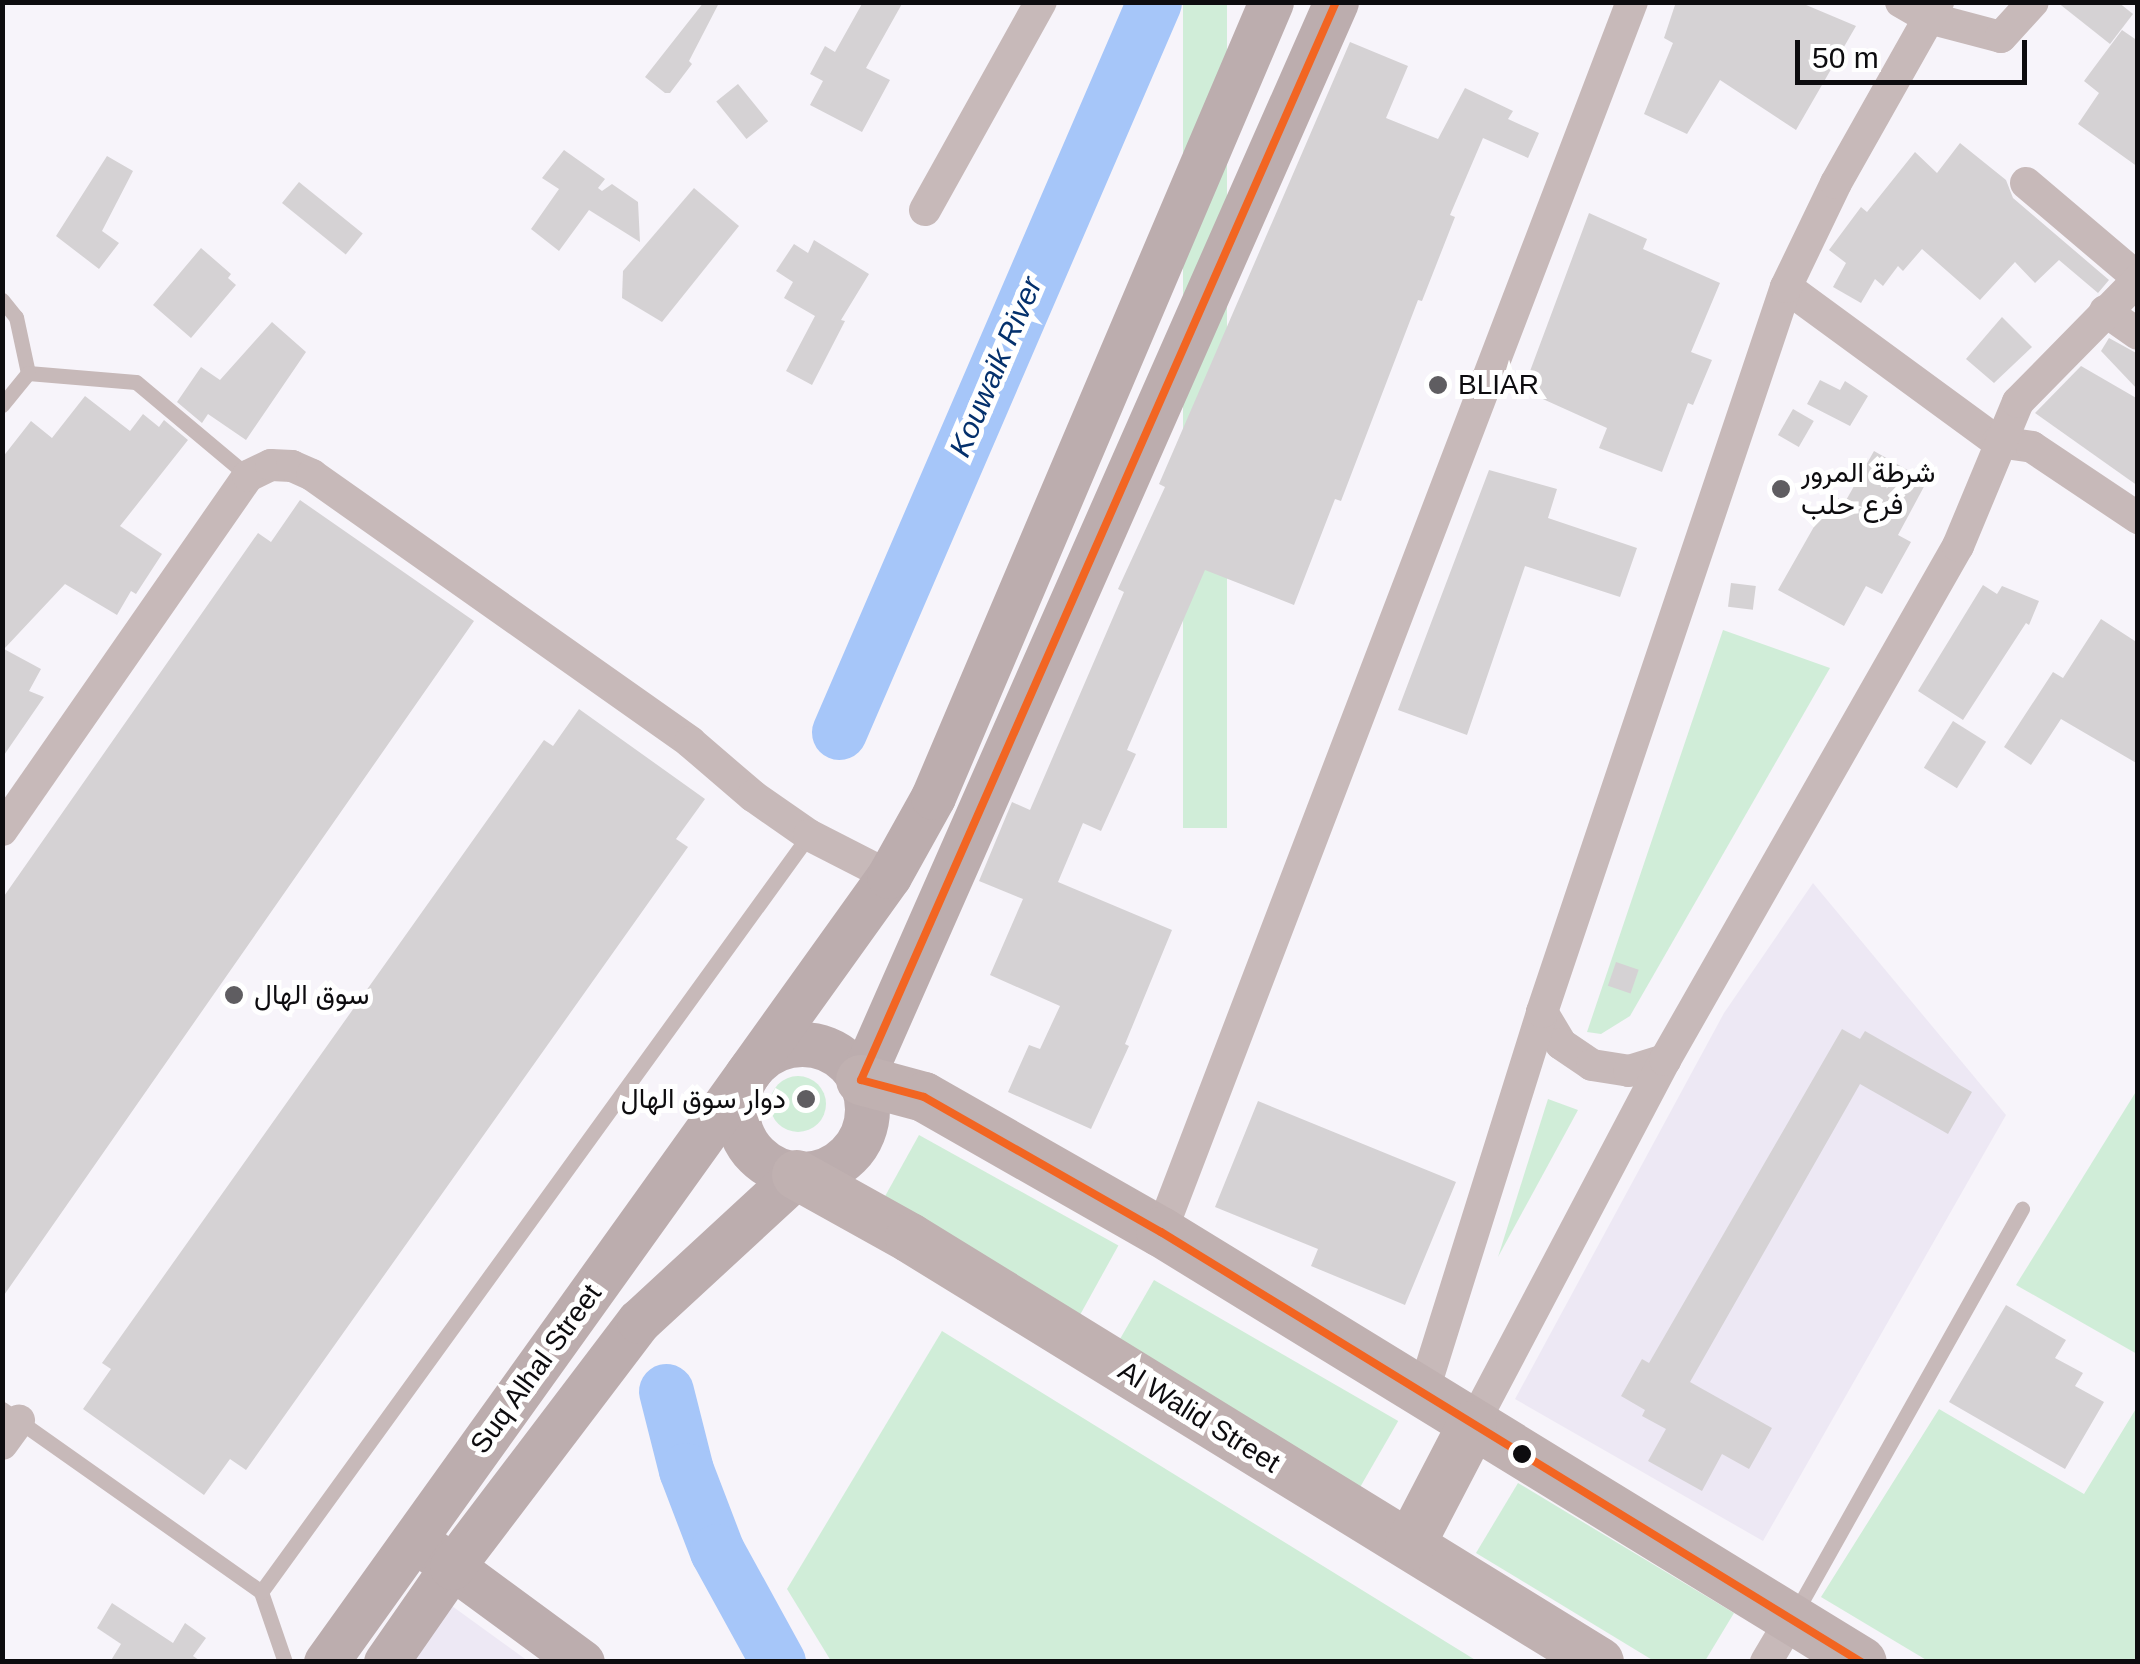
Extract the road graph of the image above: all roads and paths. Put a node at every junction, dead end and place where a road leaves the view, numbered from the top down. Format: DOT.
graph roads {
  1 [pos="1041,2"];
  2 [pos="1271,2"];
  3 [pos="1336,2"];
  4 [pos="1632,2"];
  5 [pos="2032,2"];
  6 [pos="1923,8"];
  7 [pos="2026,182"];
  8 [pos="926,210"];
  9 [pos="2138,279"];
  10 [pos="1786,287"];
  11 [pos="2,300"];
  12 [pos="2105,311"];
  13 [pos="2138,334"];
  14 [pos="28,373"];
  15 [pos="2,405"];
  16 [pos="1998,442"];
  17 [pos="248,476"];
  18 [pos="2138,518"];
  19 [pos="2,830"];
  20 [pos="809,835"];
  21 [pos="889,876"];
  22 [pos="1542,1012"];
  23 [pos="1665,1060"];
  24 [pos="746,1076"];
  25 [pos="861,1080"];
  26 [pos="797,1175"];
  27 [pos="2022,1209"];
  28 [pos="1161,1232"];
  29 [pos="1422,1396"];
  30 [pos="8,1425"];
  31 [pos="1472,1426"];
  32 [pos="414,1539"];
  33 [pos="1410,1545"];
  34 [pos="452,1567"];
  35 [pos="261,1592"];
  36 [pos="1792,1618"];
  37 [pos="285,1662"];
  38 [pos="326,1662"];
  39 [pos="386,1662"];
  40 [pos="582,1662"];
  41 [pos="1599,1662"];
  42 [pos="1766,1662"];
  43 [pos="1862,1662"];
  1 -- 8 [label="street"];
  2 -- 21 [label="main road, Suq Alhal Street"];
  3 -- 25 [label="main road"];
  4 -- 28 [label="street"];
  5 -- 6 [label="street"];
  6 -- 10 [label="street"];
  7 -- 9 [label="street"];
  9 -- 12 [label="street"];
  10 -- 16 [label="street"];
  10 -- 22 [label="street"];
  11 -- 14 [label="lane"];
  12 -- 13 [label="street"];
  12 -- 16 [label="street"];
  14 -- 15 [label="lane"];
  14 -- 17 [label="lane"];
  16 -- 18 [label="street"];
  16 -- 23 [label="street"];
  17 -- 19 [label="street"];
  17 -- 20 [label="street"];
  20 -- 21 [label="street"];
  20 -- 35 [label="lane"];
  21 -- 24 [label="main road, Suq Alhal Street"];
  22 -- 23 [label="street"];
  22 -- 29 [label="street"];
  23 -- 31 [label="street"];
  24 -- 25 [label="main road"];
  24 -- 26 [label="main road"];
  24 -- 32 [label="main road, Suq Alhal Street"];
  25 -- 26 [label="main road"];
  25 -- 28 [label="main road"];
  26 -- 33 [label="main road, Al Walid Street"];
  26 -- 34 [label="main road, Suq Alhal Street"];
  27 -- 36 [label="lane"];
  28 -- 29 [label="main road"];
  29 -- 31 [label="main road"];
  30 -- 35 [label="lane"];
  31 -- 33 [label="main road"];
  31 -- 36 [label="main road"];
  32 -- 34 [label="main road"];
  32 -- 38 [label="main road, Suq Alhal Street"];
  33 -- 41 [label="main road, Al Walid Street"];
  34 -- 39 [label="main road, Suq Alhal Street"];
  34 -- 40 [label="main road"];
  35 -- 37 [label="lane"];
  36 -- 42 [label="street"];
  36 -- 43 [label="main road"];
}
